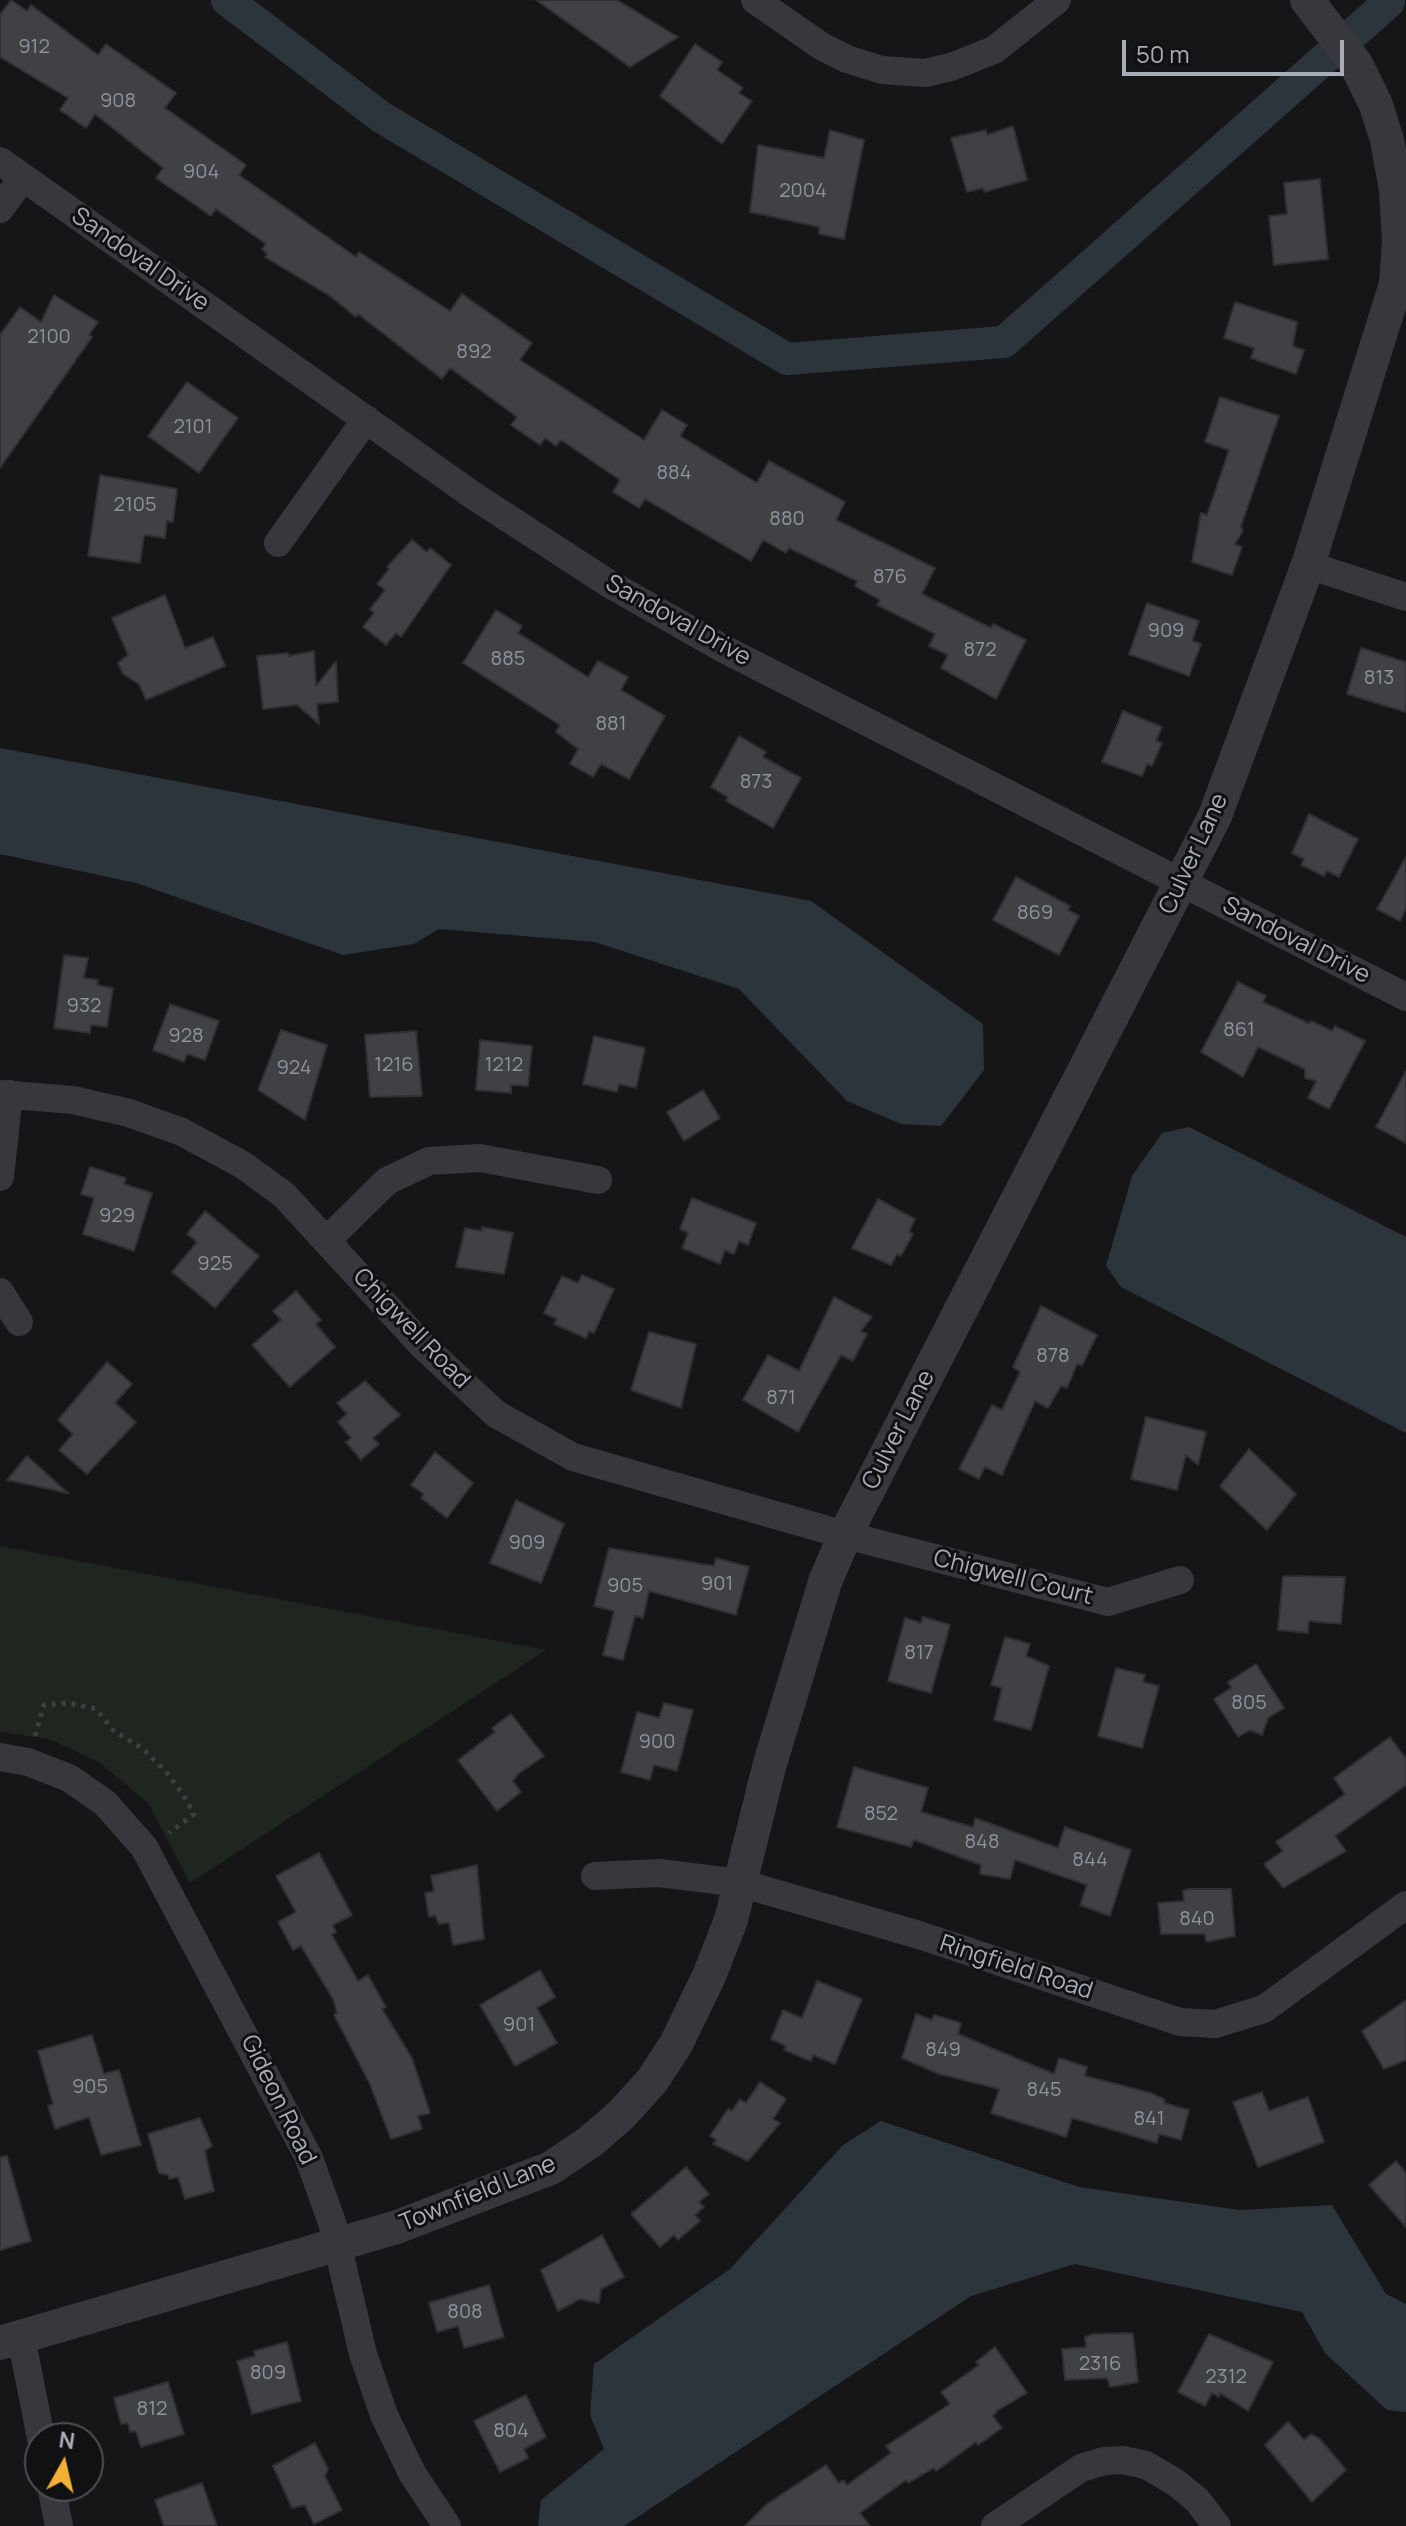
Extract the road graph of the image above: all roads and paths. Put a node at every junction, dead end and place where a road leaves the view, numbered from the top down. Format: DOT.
graph roads {
  1 [pos="755,0"];
  2 [pos="1057,0"];
  3 [pos="1307,0"];
  4 [pos="11,169"];
  5 [pos="0,209"];
  6 [pos="366,419"];
  7 [pos="278,543"];
  8 [pos="1308,565"];
  9 [pos="1406,597"];
  10 [pos="1182,883"];
  11 [pos="1406,997"];
  12 [pos="5,1094"];
  13 [pos="0,1177"];
  14 [pos="598,1180"];
  15 [pos="327,1240"];
  16 [pos="0,1292"];
  17 [pos="19,1322"];
  18 [pos="845,1535"];
  19 [pos="1180,1580"];
  20 [pos="797,1674"];
  21 [pos="35,1737"];
  22 [pos="0,1757"];
  23 [pos="166,1836"];
  24 [pos="595,1876"];
  25 [pos="740,1883"];
  26 [pos="1406,1905"];
  27 [pos="338,2244"];
  28 [pos="10,2340"];
  29 [pos="36,2422"];
  30 [pos="54,2502"];
  31 [pos="59,2526"];
  32 [pos="447,2526"];
  33 [pos="995,2526"];
  34 [pos="1217,2526"];
  1 -- 2 [label="street"];
  3 -- 8 [label="street, Culver Lane"];
  4 -- 5 [label="street"];
  4 -- 6 [label="street, Sandoval Drive"];
  6 -- 7 [label="street"];
  6 -- 10 [label="street, Sandoval Drive"];
  8 -- 9 [label="street"];
  8 -- 10 [label="street, Culver Lane"];
  10 -- 11 [label="street, Sandoval Drive"];
  10 -- 18 [label="street, Culver Lane"];
  12 -- 13 [label="street"];
  12 -- 15 [label="street, Chigwell Road"];
  14 -- 15 [label="street"];
  15 -- 18 [label="street, Chigwell Road"];
  16 -- 17 [label="street"];
  18 -- 19 [label="street, Chigwell Court"];
  18 -- 20 [label="street, Culver Lane"];
  20 -- 25 [label="street, Townfield Lane"];
  21 -- 23 [label="path"];
  22 -- 27 [label="street, Gideon Road"];
  24 -- 25 [label="street, Ringfield Road"];
  25 -- 26 [label="street, Ringfield Road"];
  25 -- 27 [label="street, Townfield Lane"];
  27 -- 28 [label="street, Townfield Lane"];
  27 -- 32 [label="street, Gideon Road"];
  28 -- 29 [label="street"];
  30 -- 31 [label="street"];
  33 -- 34 [label="street"];
}
